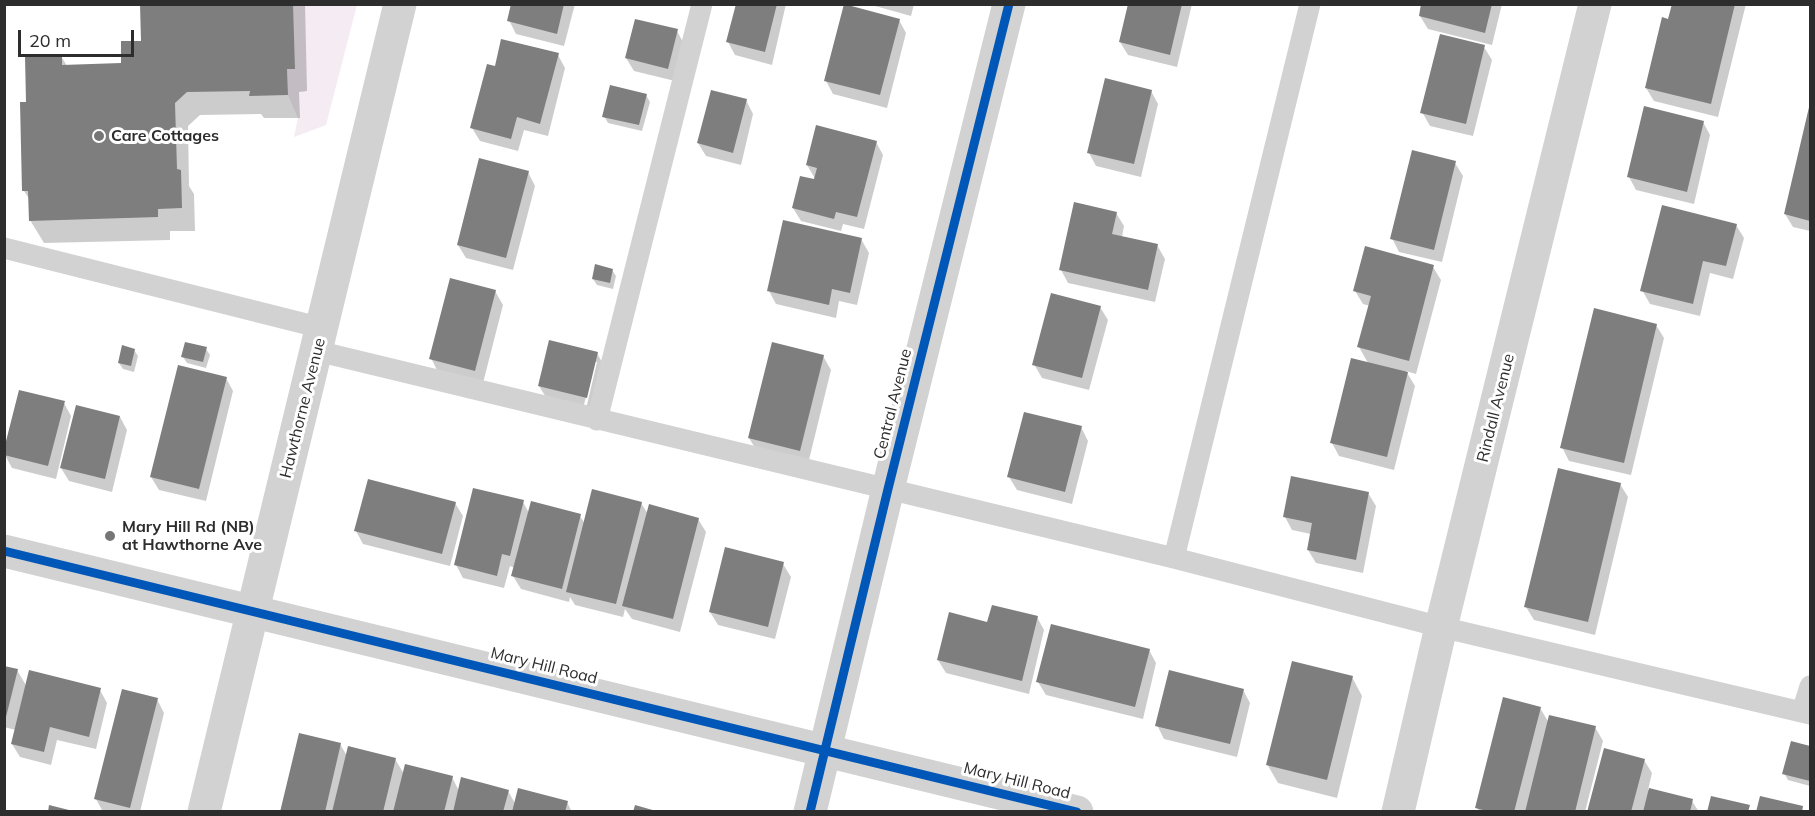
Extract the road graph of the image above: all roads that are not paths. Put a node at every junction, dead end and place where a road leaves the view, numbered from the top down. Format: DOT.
graph roads {
  1 [pos="400,4"];
  2 [pos="702,4"];
  3 [pos="1009,4"];
  4 [pos="1310,4"];
  5 [pos="1595,4"];
  6 [pos="4,248"];
  7 [pos="320,339"];
  8 [pos="597,420"];
  9 [pos="888,489"];
  10 [pos="4,551"];
  11 [pos="1174,558"];
  12 [pos="252,611"];
  13 [pos="1442,627"];
  14 [pos="1810,686"];
  15 [pos="1806,713"];
  16 [pos="826,750"];
  17 [pos="204,812"];
  18 [pos="810,812"];
  19 [pos="1077,812"];
  20 [pos="1398,812"];
  1 -- 7 [label="street, Hawthorne Avenue"];
  2 -- 8 [label="lane"];
  3 -- 9 [label="street, Central Avenue"];
  4 -- 11 [label="lane"];
  5 -- 13 [label="street, Rindall Avenue"];
  6 -- 7 [label="lane"];
  7 -- 8 [label="lane"];
  7 -- 12 [label="street, Hawthorne Avenue"];
  8 -- 9 [label="lane"];
  9 -- 11 [label="lane"];
  9 -- 16 [label="street, Central Avenue"];
  10 -- 12 [label="street, Mary Hill Road"];
  11 -- 13 [label="lane"];
  12 -- 16 [label="street, Mary Hill Road"];
  12 -- 17 [label="street, Hawthorne Avenue"];
  13 -- 15 [label="lane"];
  13 -- 20 [label="street, Rindall Avenue"];
  14 -- 15 [label="lane"];
  16 -- 18 [label="street, Central Avenue"];
  16 -- 19 [label="street, Mary Hill Road"];
}
